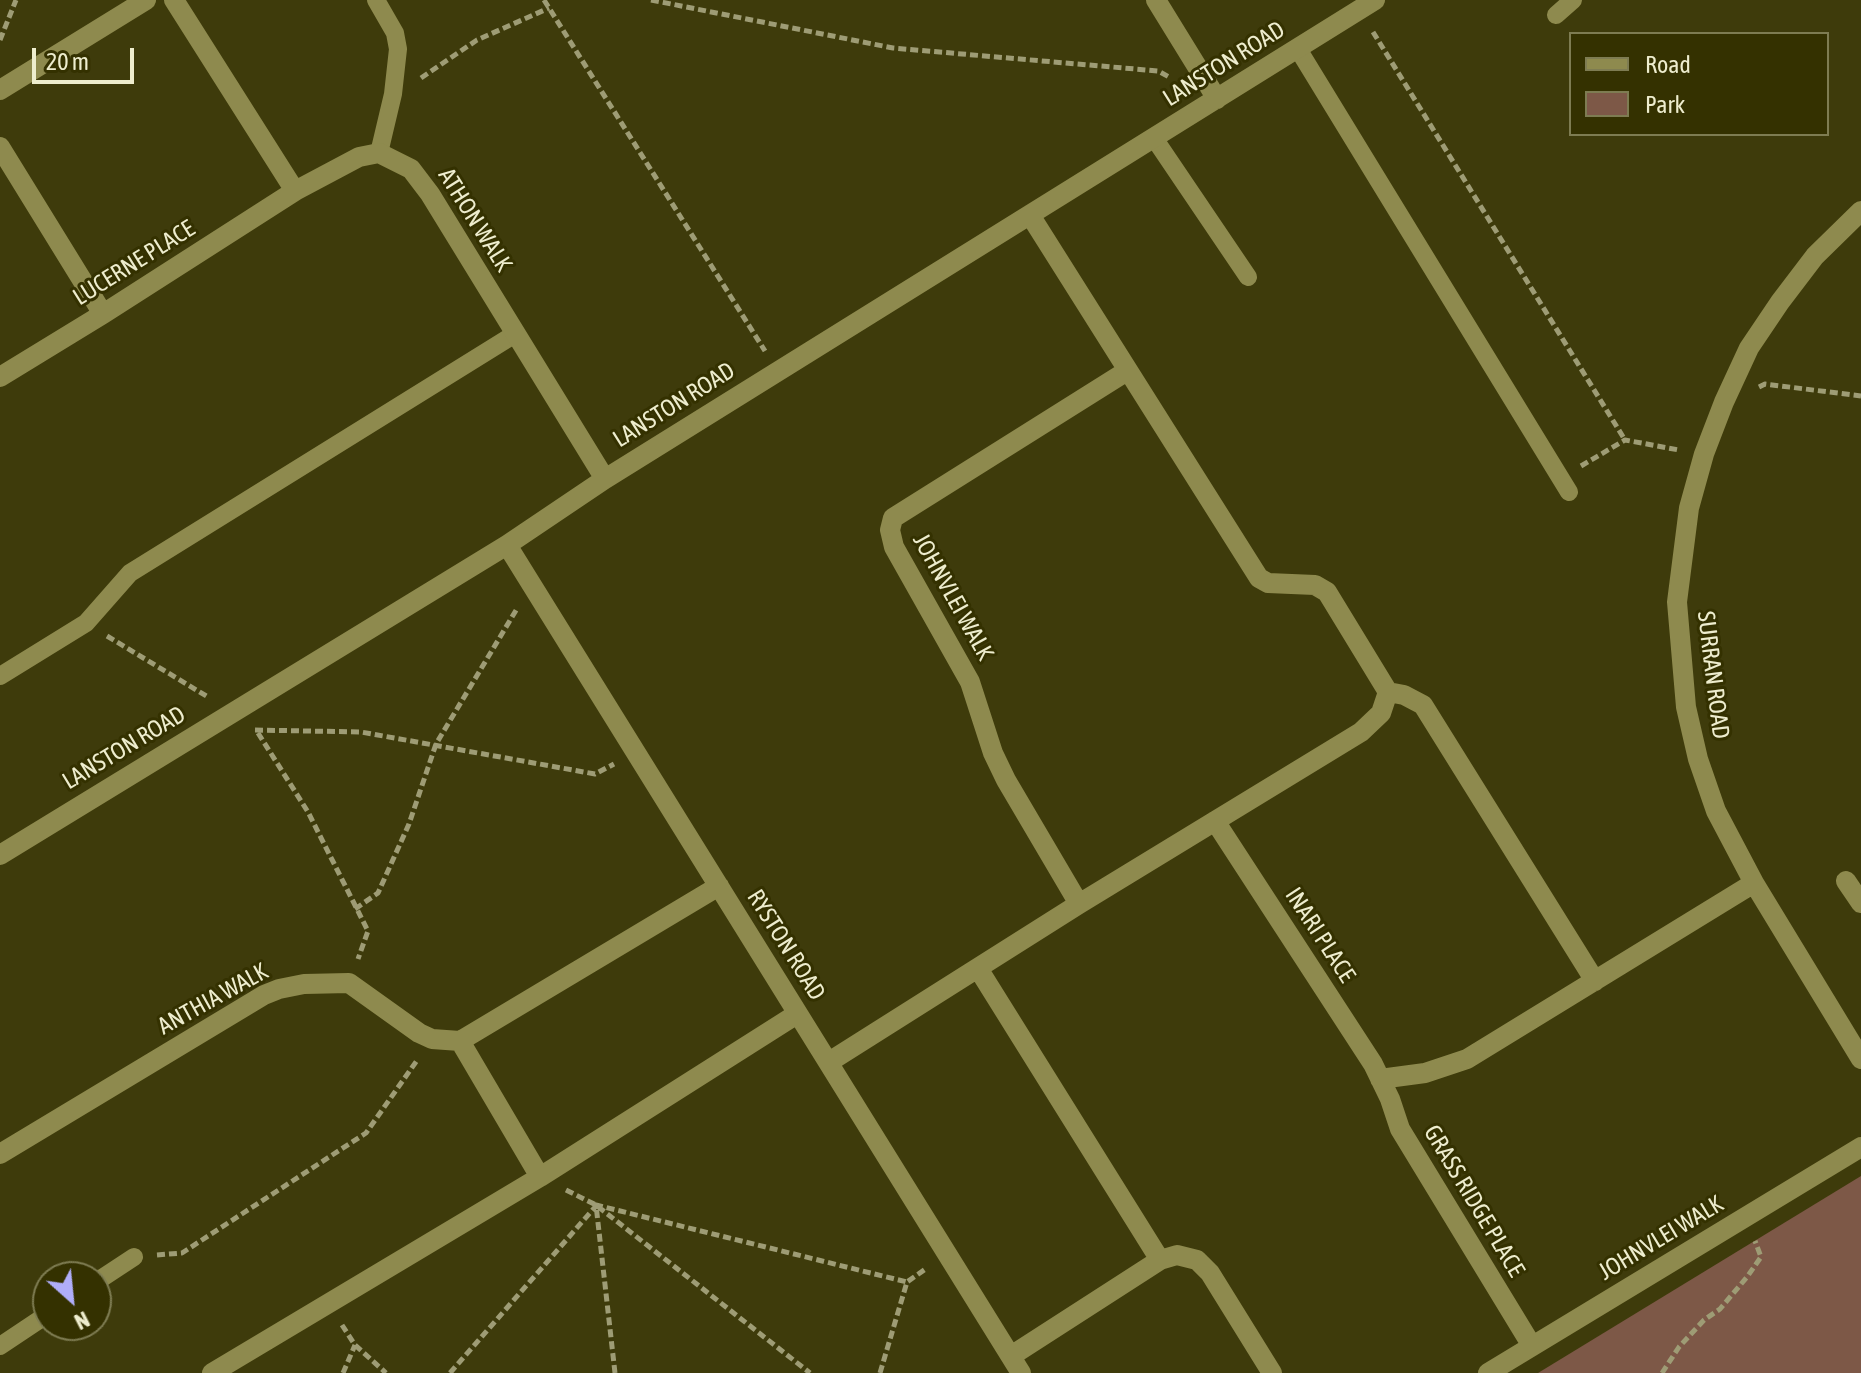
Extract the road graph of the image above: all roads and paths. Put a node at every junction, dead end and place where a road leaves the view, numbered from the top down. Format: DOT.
graph roads {
  1 [pos="16,0"];
  2 [pos="146,0"];
  3 [pos="174,0"];
  4 [pos="376,0"];
  5 [pos="544,0"];
  6 [pos="651,0"];
  7 [pos="1156,0"];
  8 [pos="1573,0"];
  9 [pos="1367,5"];
  10 [pos="549,8"];
  11 [pos="1556,15"];
  12 [pos="0,40"];
  13 [pos="1298,49"];
  14 [pos="0,90"];
  15 [pos="393,94"];
  16 [pos="1217,99"];
  17 [pos="1154,138"];
  18 [pos="0,147"];
  19 [pos="379,153"];
  20 [pos="295,191"];
  21 [pos="1861,211"];
  22 [pos="1030,215"];
  23 [pos="1248,277"];
  24 [pos="103,314"];
  25 [pos="515,334"];
  26 [pos="778,371"];
  27 [pos="1127,371"];
  28 [pos="0,377"];
  29 [pos="1861,396"];
  30 [pos="1724,402"];
  31 [pos="1625,440"];
  32 [pos="1704,454"];
  33 [pos="605,479"];
  34 [pos="1565,485"];
  35 [pos="507,545"];
  36 [pos="534,588"];
  37 [pos="86,623"];
  38 [pos="0,676"];
  39 [pos="1388,692"];
  40 [pos="234,712"];
  41 [pos="257,732"];
  42 [pos="436,744"];
  43 [pos="635,752"];
  44 [pos="1215,821"];
  45 [pos="0,855"];
  46 [pos="1846,881"];
  47 [pos="1754,883"];
  48 [pos="719,886"];
  49 [pos="1861,903"];
  50 [pos="1079,904"];
  51 [pos="355,909"];
  52 [pos="979,970"];
  53 [pos="1595,981"];
  54 [pos="349,983"];
  55 [pos="797,1014"];
  56 [pos="432,1039"];
  57 [pos="460,1041"];
  58 [pos="1861,1059"];
  59 [pos="829,1062"];
  60 [pos="1380,1079"];
  61 [pos="1861,1147"];
  62 [pos="0,1154"];
  63 [pos="540,1177"];
  64 [pos="596,1205"];
  65 [pos="1743,1219"];
  66 [pos="947,1254"];
  67 [pos="134,1257"];
  68 [pos="1160,1260"];
  69 [pos="112,1271"];
  70 [pos="907,1282"];
  71 [pos="328,1304"];
  72 [pos="32,1325"];
  73 [pos="355,1345"];
  74 [pos="0,1346"];
  75 [pos="1532,1346"];
  76 [pos="1016,1365"];
  77 [pos="212,1373"];
  78 [pos="343,1373"];
  79 [pos="386,1373"];
  80 [pos="450,1373"];
  81 [pos="615,1373"];
  82 [pos="810,1373"];
  83 [pos="880,1373"];
  84 [pos="1272,1373"];
  85 [pos="1488,1373"];
  86 [pos="1662,1373"];
  1 -- 12 [label="path"];
  2 -- 14 [label="street"];
  3 -- 20 [label="street"];
  4 -- 15 [label="lane"];
  5 -- 10 [label="path"];
  6 -- 16 [label="path"];
  7 -- 16 [label="street"];
  8 -- 11 [label="lane"];
  9 -- 13 [label="street, LANSTON ROAD"];
  9 -- 31 [label="path"];
  10 -- 15 [label="path"];
  10 -- 26 [label="path"];
  13 -- 16 [label="street, LANSTON ROAD"];
  13 -- 34 [label="lane"];
  15 -- 19 [label="lane"];
  16 -- 17 [label="street, LANSTON ROAD"];
  17 -- 22 [label="street, LANSTON ROAD"];
  17 -- 23 [label="lane"];
  18 -- 24 [label="street"];
  19 -- 20 [label="street"];
  19 -- 25 [label="street, ATHON WALK"];
  20 -- 24 [label="street, LUCERNE PLACE"];
  21 -- 30 [label="street, SURRAN ROAD"];
  22 -- 26 [label="street, LANSTON ROAD"];
  22 -- 27 [label="street"];
  24 -- 28 [label="street, LUCERNE PLACE"];
  25 -- 33 [label="street, ATHON WALK"];
  25 -- 37 [label="lane"];
  26 -- 33 [label="street, LANSTON ROAD"];
  27 -- 39 [label="street"];
  27 -- 50 [label="street, JOHNVLEI WALK"];
  29 -- 30 [label="path"];
  30 -- 32 [label="street, SURRAN ROAD"];
  31 -- 32 [label="path"];
  31 -- 34 [label="path"];
  32 -- 47 [label="street, SURRAN ROAD"];
  33 -- 35 [label="street, LANSTON ROAD"];
  35 -- 36 [label="street, RYSTON ROAD"];
  35 -- 40 [label="street, LANSTON ROAD"];
  36 -- 42 [label="path"];
  36 -- 43 [label="street, RYSTON ROAD"];
  37 -- 38 [label="lane"];
  37 -- 40 [label="path"];
  39 -- 44 [label="street"];
  39 -- 53 [label="street"];
  40 -- 41 [label="path"];
  40 -- 45 [label="street, LANSTON ROAD"];
  41 -- 42 [label="path"];
  41 -- 51 [label="path"];
  42 -- 43 [label="path"];
  42 -- 51 [label="path"];
  43 -- 48 [label="street, RYSTON ROAD"];
  44 -- 50 [label="street"];
  44 -- 60 [label="street, INARI PLACE"];
  46 -- 49 [label="street"];
  47 -- 53 [label="street"];
  47 -- 58 [label="street, SURRAN ROAD"];
  48 -- 55 [label="street, RYSTON ROAD"];
  48 -- 57 [label="street"];
  50 -- 52 [label="street"];
  51 -- 54 [label="path"];
  52 -- 59 [label="street"];
  52 -- 68 [label="street"];
  53 -- 60 [label="street"];
  54 -- 56 [label="street"];
  54 -- 62 [label="street, ANTHIA WALK"];
  55 -- 59 [label="street, RYSTON ROAD"];
  55 -- 63 [label="street"];
  56 -- 57 [label="street"];
  56 -- 67 [label="path"];
  57 -- 63 [label="street"];
  59 -- 66 [label="street, RYSTON ROAD"];
  60 -- 75 [label="street, GRASS RIDGE PLACE"];
  61 -- 65 [label="street, JOHNVLEI WALK"];
  63 -- 64 [label="path"];
  63 -- 71 [label="street"];
  64 -- 70 [label="path"];
  64 -- 80 [label="path"];
  64 -- 81 [label="path"];
  64 -- 82 [label="path"];
  65 -- 75 [label="street, JOHNVLEI WALK"];
  65 -- 86 [label="path"];
  66 -- 70 [label="path"];
  66 -- 76 [label="street, RYSTON ROAD"];
  67 -- 69 [label="lane"];
  68 -- 76 [label="street"];
  68 -- 84 [label="street"];
  70 -- 83 [label="path"];
  71 -- 73 [label="path"];
  71 -- 77 [label="street"];
  72 -- 74 [label="lane"];
  73 -- 78 [label="path"];
  73 -- 79 [label="path"];
  75 -- 85 [label="street, JOHNVLEI WALK"];
}
